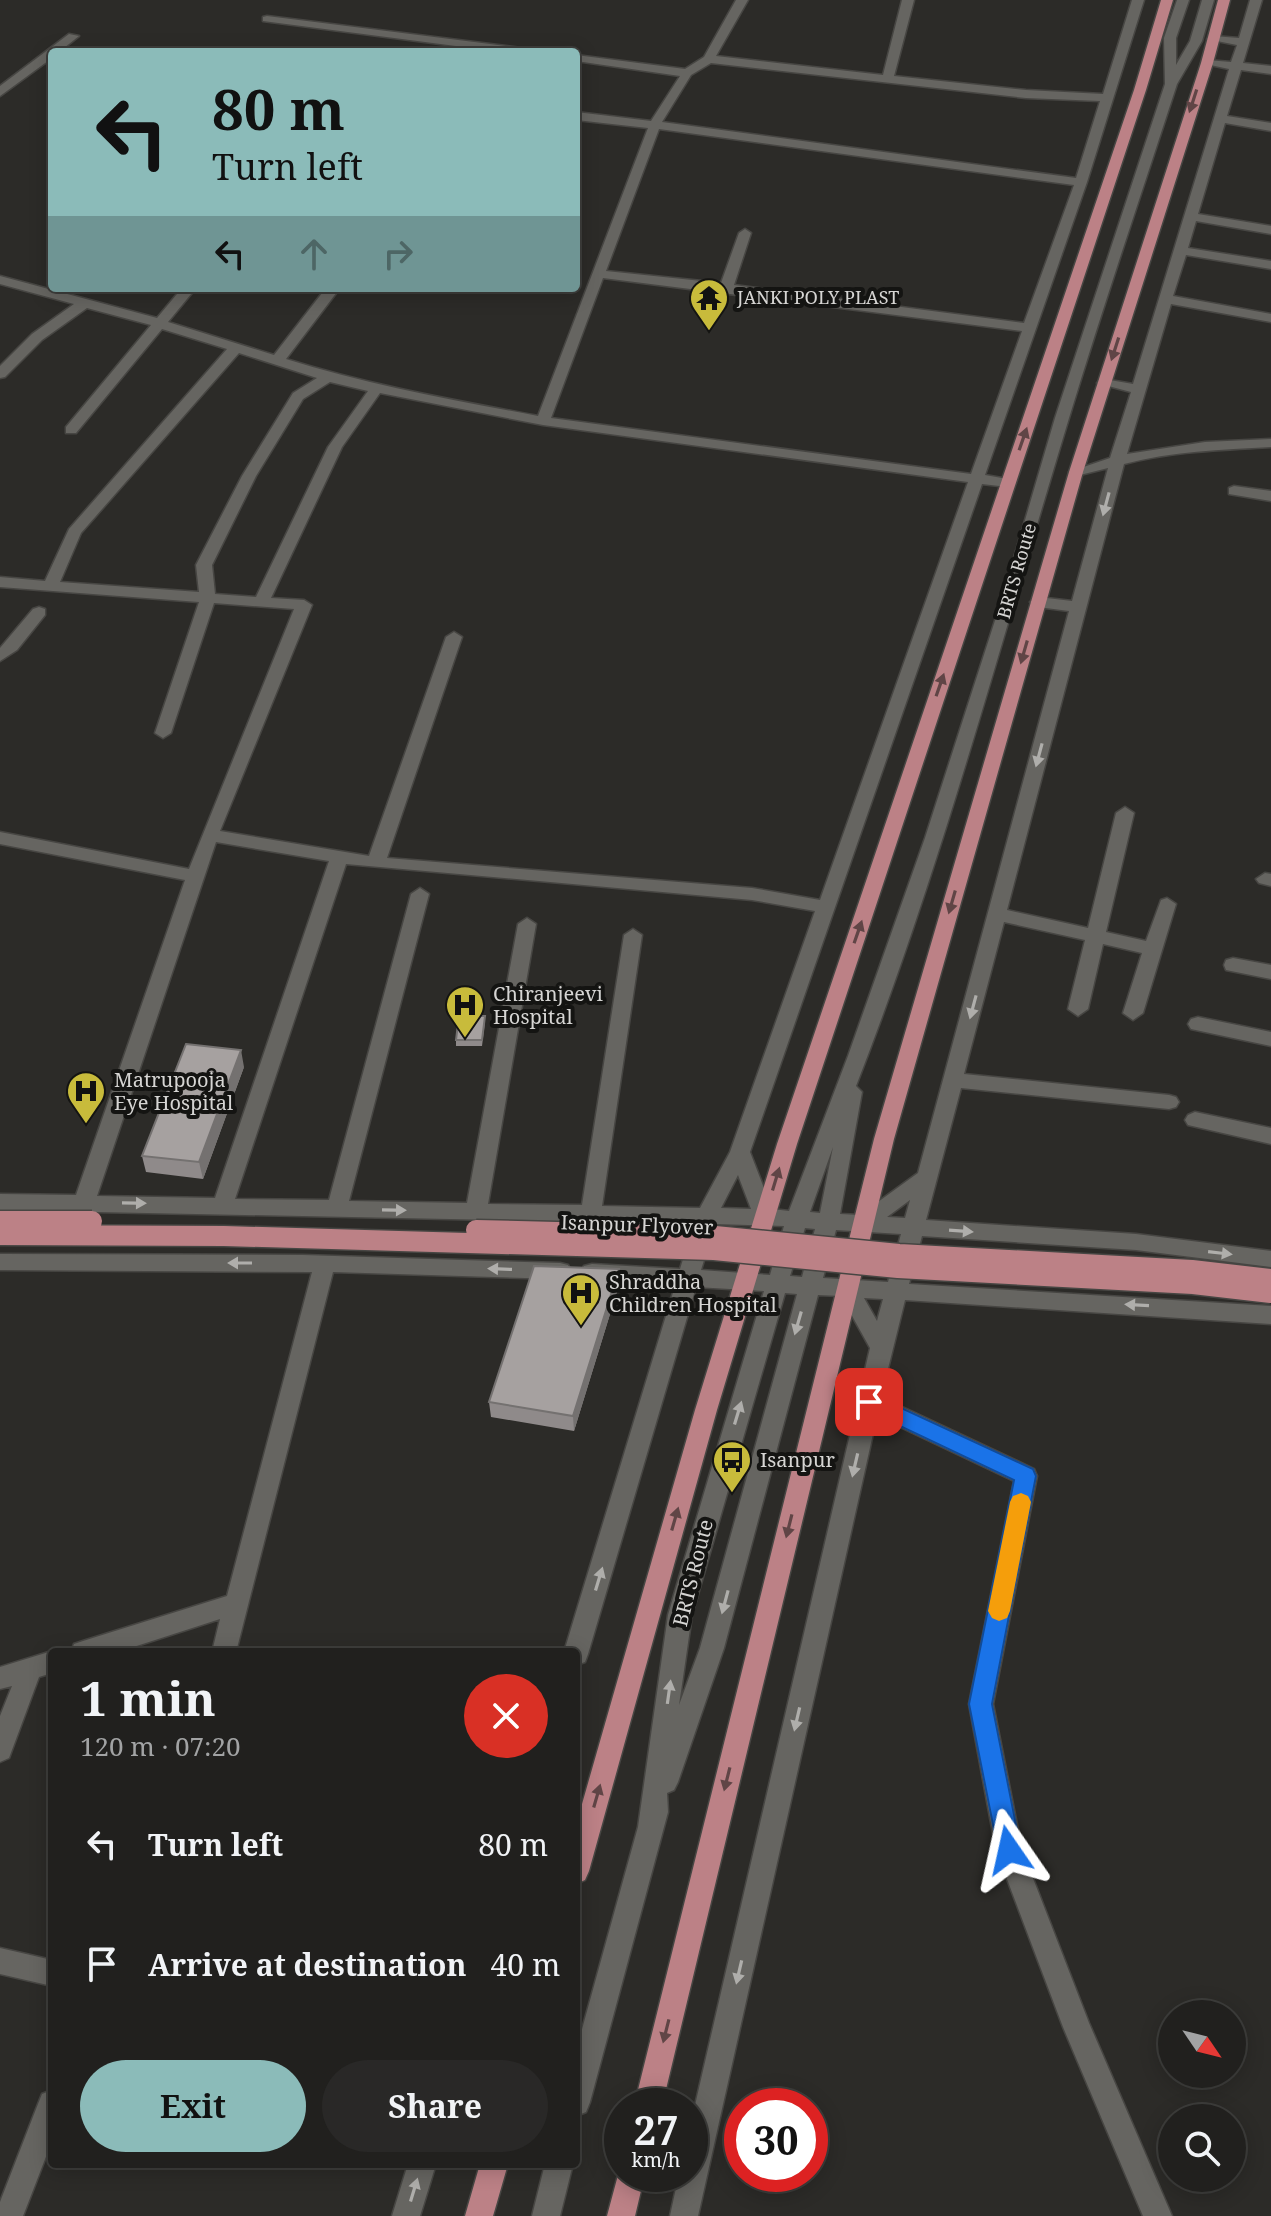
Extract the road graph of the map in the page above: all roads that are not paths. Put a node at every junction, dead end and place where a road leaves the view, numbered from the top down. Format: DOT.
graph roads {
  1 [pos="742,0"];
  2 [pos="908,0"];
  3 [pos="1138,0"];
  4 [pos="1167,0"];
  5 [pos="1183,0"];
  6 [pos="1208,0"];
  7 [pos="1224,0"];
  8 [pos="1256,0"];
  9 [pos="267,19"];
  10 [pos="73,36"];
  11 [pos="1213,39"];
  12 [pos="1245,42"];
  13 [pos="57,48"];
  14 [pos="497,48"];
  15 [pos="48,55"];
  16 [pos="580,59"];
  17 [pos="709,59"];
  18 [pos="1207,63"];
  19 [pos="1237,66"];
  20 [pos="1271,70"];
  21 [pos="687,73"];
  22 [pos="888,78"];
  23 [pos="1171,84"];
  24 [pos="0,92"];
  25 [pos="1109,98"];
  26 [pos="580,116"];
  27 [pos="1220,118"];
  28 [pos="655,124"];
  29 [pos="1271,127"];
  30 [pos="1081,182"];
  31 [pos="1189,216"];
  32 [pos="1271,230"];
  33 [pos="745,233"];
  34 [pos="1179,250"];
  35 [pos="1271,265"];
  36 [pos="599,274"];
  37 [pos="0,280"];
  38 [pos="726,288"];
  39 [pos="185,292"];
  40 [pos="330,292"];
  41 [pos="1165,299"];
  42 [pos="85,303"];
  43 [pos="1271,318"];
  44 [pos="158,323"];
  45 [pos="1029,328"];
  46 [pos="235,349"];
  47 [pos="277,361"];
  48 [pos="0,374"];
  49 [pos="328,377"];
  50 [pos="1104,383"];
  51 [pos="377,388"];
  52 [pos="1139,389"];
  53 [pos="543,421"];
  54 [pos="71,430"];
  55 [pos="1271,443"];
  56 [pos="1117,461"];
  57 [pos="1076,472"];
  58 [pos="977,479"];
  59 [pos="1008,483"];
  60 [pos="1234,491"];
  61 [pos="1271,496"];
  62 [pos="0,582"];
  63 [pos="50,586"];
  64 [pos="208,598"];
  65 [pos="261,602"];
  66 [pos="1038,602"];
  67 [pos="1079,607"];
  68 [pos="39,612"];
  69 [pos="454,637"];
  70 [pos="0,656"];
  71 [pos="163,733"];
  72 [pos="1125,813"];
  73 [pos="209,835"];
  74 [pos="0,838"];
  75 [pos="339,857"];
  76 [pos="376,863"];
  77 [pos="195,876"];
  78 [pos="420,894"];
  79 [pos="1167,904"];
  80 [pos="826,907"];
  81 [pos="997,914"];
  82 [pos="527,924"];
  83 [pos="633,935"];
  84 [pos="1098,935"];
  85 [pos="1154,949"];
  86 [pos="1233,965"];
  87 [pos="1271,972"];
  88 [pos="1078,1009"];
  89 [pos="1133,1013"];
  90 [pos="1198,1024"];
  91 [pos="1271,1039"];
  92 [pos="858,1056"];
  93 [pos="953,1080"];
  94 [pos="1169,1102"];
  95 [pos="1195,1120"];
  96 [pos="1271,1136"];
  97 [pos="740,1152"];
  98 [pos="927,1177"];
  99 [pos="0,1202"];
  100 [pos="84,1203"];
  101 [pos="223,1205"];
  102 [pos="337,1208"];
  103 [pos="476,1212"];
  104 [pos="591,1213"];
  105 [pos="707,1215"];
  106 [pos="764,1217"];
  107 [pos="797,1219"];
  108 [pos="0,1221"];
  109 [pos="827,1222"];
  110 [pos="863,1224"];
  111 [pos="914,1228"];
  112 [pos="0,1235"];
  113 [pos="1271,1259"];
  114 [pos="0,1262"];
  115 [pos="325,1264"];
  116 [pos="690,1276"];
  117 [pos="1271,1279"];
  118 [pos="746,1280"];
  119 [pos="778,1284"];
  120 [pos="809,1287"];
  121 [pos="847,1287"];
  122 [pos="899,1291"];
  123 [pos="1271,1293"];
  124 [pos="1271,1315"];
  125 [pos="881,1348"];
  126 [pos="869,1402"];
  127 [pos="238,1603"];
  128 [pos="96,1648"];
  129 [pos="225,1648"];
  130 [pos="578,1648"];
  131 [pos="41,1665"];
  132 [pos="0,1678"];
  133 [pos="0,1750"];
  134 [pos="650,1825"];
  135 [pos="580,1857"];
  136 [pos="0,1961"];
  137 [pos="48,1972"];
  138 [pos="580,2087"];
  139 [pos="652,2088"];
  140 [pos="48,2114"];
  141 [pos="421,2168"];
  142 [pos="493,2168"];
  143 [pos="558,2168"];
  144 [pos="627,2192"];
  145 [pos="9,2216"];
  146 [pos="406,2216"];
  147 [pos="479,2216"];
  148 [pos="546,2216"];
  149 [pos="621,2216"];
  150 [pos="684,2216"];
  151 [pos="1158,2216"];
  1 -- 17 [label="street"];
  2 -- 22 [label="street"];
  3 -- 25 [label="street"];
  59 -- 4 [label="main road, one-way"];
  5 -- 23 [label="street"];
  6 -- 23 [label="street"];
  7 -- 11 [label="main road"];
  8 -- 12 [label="street"];
  9 -- 14 [label="street"];
  10 -- 13 [label="street"];
  11 -- 12 [label="street"];
  11 -- 18 [label="main road"];
  12 -- 19 [label="street"];
  15 -- 24 [label="street"];
  16 -- 21 [label="street"];
  17 -- 21 [label="street"];
  17 -- 22 [label="street"];
  18 -- 19 [label="street"];
  18 -- 50 [label="main road, one-way"];
  19 -- 20 [label="street"];
  19 -- 27 [label="street"];
  21 -- 28 [label="street"];
  22 -- 25 [label="street"];
  23 -- 92 [label="street, BRTS Route"];
  25 -- 30 [label="street"];
  26 -- 28 [label="street"];
  27 -- 29 [label="street"];
  27 -- 31 [label="street"];
  28 -- 30 [label="street"];
  28 -- 36 [label="street"];
  30 -- 45 [label="street"];
  31 -- 32 [label="street"];
  31 -- 34 [label="street"];
  33 -- 38 [label="street"];
  34 -- 35 [label="street"];
  34 -- 41 [label="street"];
  36 -- 38 [label="street"];
  36 -- 53 [label="street"];
  37 -- 42 [label="street"];
  38 -- 45 [label="street"];
  39 -- 44 [label="street"];
  40 -- 47 [label="street"];
  41 -- 43 [label="street"];
  41 -- 52 [label="street"];
  42 -- 44 [label="street"];
  42 -- 48 [label="street"];
  44 -- 46 [label="street"];
  44 -- 54 [label="street"];
  45 -- 58 [label="street"];
  46 -- 47 [label="street"];
  46 -- 63 [label="street"];
  47 -- 49 [label="street"];
  49 -- 51 [label="street"];
  49 -- 64 [label="street"];
  50 -- 52 [label="street"];
  50 -- 57 [label="main road"];
  51 -- 53 [label="street"];
  51 -- 65 [label="street"];
  52 -- 56 [label="street"];
  53 -- 58 [label="street"];
  55 -- 56 [label="street"];
  56 -- 57 [label="street"];
  56 -- 67 [label="street, one-way"];
  57 -- 66 [label="main road"];
  58 -- 59 [label="street"];
  58 -- 80 [label="street"];
  106 -- 59 [label="main road, one-way"];
  60 -- 61 [label="street"];
  62 -- 63 [label="street"];
  63 -- 64 [label="street"];
  64 -- 65 [label="street"];
  64 -- 71 [label="street"];
  65 -- 73 [label="street"];
  66 -- 67 [label="street"];
  66 -- 110 [label="main road, one-way"];
  67 -- 81 [label="street, one-way"];
  68 -- 70 [label="street"];
  69 -- 76 [label="street"];
  72 -- 84 [label="street"];
  73 -- 75 [label="street"];
  73 -- 77 [label="street"];
  74 -- 77 [label="street"];
  75 -- 76 [label="street"];
  75 -- 101 [label="street"];
  76 -- 80 [label="street"];
  77 -- 100 [label="street"];
  78 -- 102 [label="street"];
  79 -- 85 [label="street"];
  80 -- 97 [label="street"];
  81 -- 84 [label="street"];
  81 -- 93 [label="street, one-way"];
  82 -- 103 [label="street"];
  83 -- 104 [label="street"];
  84 -- 85 [label="street"];
  84 -- 88 [label="street"];
  85 -- 89 [label="street"];
  86 -- 87 [label="street"];
  90 -- 91 [label="street"];
  92 -- 107 [label="street, BRTS Route"];
  92 -- 109 [label="street, BRTS Route"];
  93 -- 94 [label="street"];
  93 -- 98 [label="street"];
  95 -- 96 [label="street"];
  97 -- 105 [label="street"];
  97 -- 106 [label="street"];
  98 -- 110 [label="street"];
  98 -- 111 [label="street"];
  99 -- 100 [label="street"];
  100 -- 101 [label="street, one-way"];
  101 -- 102 [label="street"];
  102 -- 103 [label="street, one-way"];
  103 -- 104 [label="street"];
  104 -- 105 [label="street"];
  105 -- 106 [label="street"];
  105 -- 116 [label="street"];
  106 -- 107 [label="street"];
  106 -- 118 [label="main road"];
  107 -- 109 [label="street"];
  107 -- 119 [label="street, BRTS Route"];
  108 -- 117 [label="main road, Isanpur Flyover, bridge"];
  109 -- 110 [label="street"];
  109 -- 120 [label="street, BRTS Route"];
  110 -- 111 [label="street"];
  110 -- 121 [label="main road"];
  111 -- 113 [label="street, one-way"];
  111 -- 122 [label="street"];
  112 -- 123 [label="main road, Isanpur Flyover, bridge"];
  115 -- 114 [label="street, one-way"];
  116 -- 115 [label="street, one-way"];
  115 -- 127 [label="street"];
  116 -- 118 [label="street"];
  130 -- 116 [label="street, one-way"];
  118 -- 119 [label="street"];
  135 -- 118 [label="main road, one-way"];
  119 -- 120 [label="street"];
  134 -- 119 [label="street, BRTS Route, one-way"];
  120 -- 121 [label="street"];
  120 -- 134 [label="street, BRTS Route, one-way"];
  121 -- 122 [label="street"];
  121 -- 125 [label="street"];
  121 -- 139 [label="main road, one-way"];
  124 -- 122 [label="street, one-way"];
  122 -- 125 [label="street"];
  125 -- 126 [label="street"];
  126 -- 150 [label="street, one-way"];
  126 -- 151 [label="street"];
  127 -- 128 [label="street"];
  127 -- 129 [label="street"];
  131 -- 132 [label="street"];
  131 -- 133 [label="street"];
  134 -- 138 [label="street, BRTS Route"];
  136 -- 137 [label="street"];
  140 -- 145 [label="street"];
  146 -- 141 [label="street, one-way"];
  142 -- 147 [label="main road"];
  143 -- 148 [label="street"];
  144 -- 149 [label="main road"];
}
